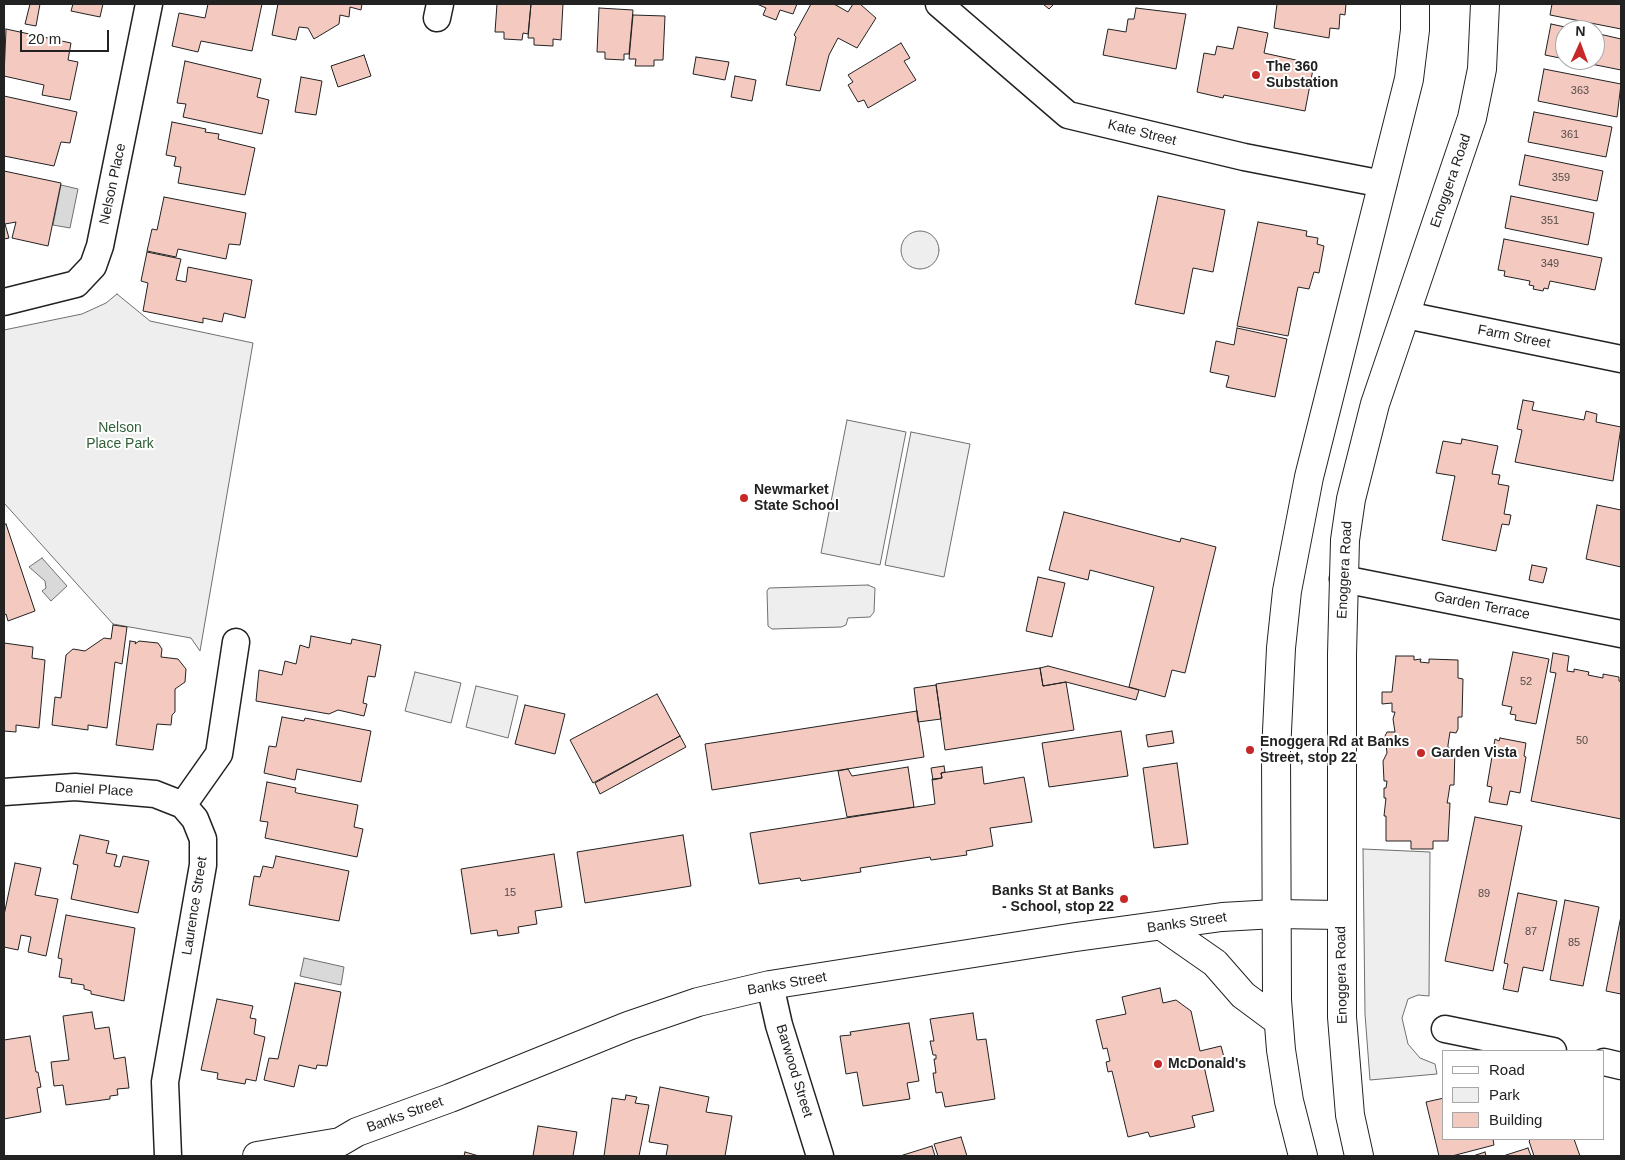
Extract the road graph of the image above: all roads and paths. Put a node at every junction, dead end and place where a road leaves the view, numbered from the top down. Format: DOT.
graph roads {
  1 [pos="149,4"];
  2 [pos="938,4"];
  3 [pos="1415,4"];
  4 [pos="1485,4"];
  5 [pos="1384,184"];
  6 [pos="4,302"];
  7 [pos="1406,315"];
  8 [pos="1621,359"];
  9 [pos="1343,579"];
  10 [pos="1621,634"];
  11 [pos="236,642"];
  12 [pos="4,792"];
  13 [pos="183,805"];
  14 [pos="1275,914"];
  15 [pos="1341,915"];
  16 [pos="1162,926"];
  17 [pos="770,985"];
  18 [pos="1278,1021"];
  19 [pos="1445,1029"];
  20 [pos="1548,1050"];
  21 [pos="1605,1062"];
  22 [pos="1621,1066"];
  23 [pos="168,1156"];
  24 [pos="257,1156"];
  25 [pos="820,1156"];
  26 [pos="1303,1156"];
  27 [pos="1359,1156"];
  1 -- 6 [label="street, Nelson Place"];
  2 -- 5 [label="street, Kate Street"];
  3 -- 5 [label="main road"];
  4 -- 7 [label="main road, Enoggera Road"];
  5 -- 14 [label="main road"];
  7 -- 8 [label="street, Farm Street"];
  7 -- 9 [label="main road, Enoggera Road"];
  9 -- 10 [label="street, Garden Terrace"];
  9 -- 15 [label="main road, Enoggera Road"];
  11 -- 13 [label="street"];
  12 -- 13 [label="street, Daniel Place"];
  13 -- 23 [label="street, Laurence Street"];
  14 -- 15 [label="main road, Banks Street"];
  14 -- 16 [label="main road, Banks Street"];
  14 -- 18 [label="main road"];
  15 -- 27 [label="main road, Enoggera Road"];
  16 -- 17 [label="main road, Banks Street"];
  16 -- 18 [label="main road"];
  17 -- 24 [label="main road, Banks Street"];
  17 -- 25 [label="street, Barwood Street"];
  18 -- 26 [label="main road"];
  19 -- 20 [label="street"];
  21 -- 22 [label="street"];
}
